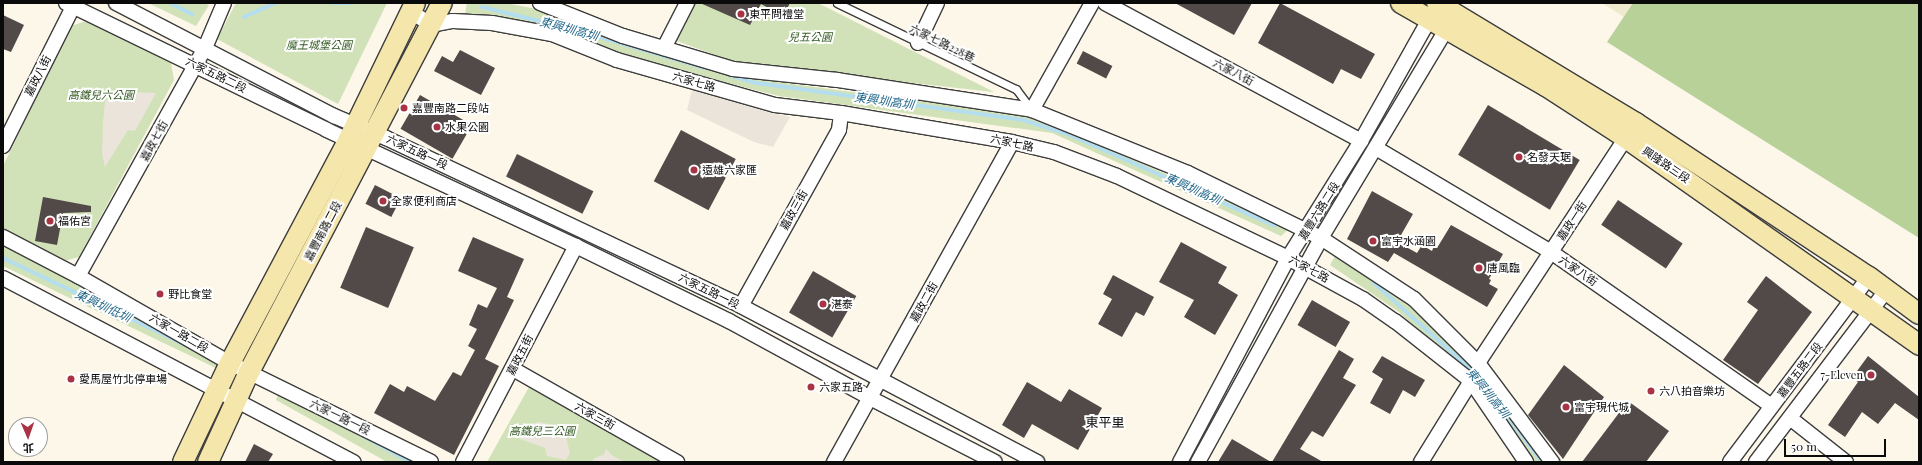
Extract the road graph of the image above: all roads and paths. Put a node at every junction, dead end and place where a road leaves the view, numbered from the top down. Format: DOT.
graph roads {
  1 [pos="116,3"];
  2 [pos="442,3"];
  3 [pos="540,3"];
  4 [pos="687,3"];
  5 [pos="836,3"];
  6 [pos="937,3"];
  7 [pos="1092,3"];
  8 [pos="1105,3"];
  9 [pos="1401,3"];
  10 [pos="222,4"];
  11 [pos="69,5"];
  12 [pos="413,7"];
  13 [pos="1442,14"];
  14 [pos="432,25"];
  15 [pos="918,43"];
  16 [pos="205,48"];
  17 [pos="664,48"];
  18 [pos="196,65"];
  19 [pos="1032,110"];
  20 [pos="841,112"];
  21 [pos="361,136"];
  22 [pos="1626,138"];
  23 [pos="1361,141"];
  24 [pos="1012,142"];
  25 [pos="3,146"];
  26 [pos="1376,148"];
  27 [pos="1307,231"];
  28 [pos="3,237"];
  29 [pos="1321,238"];
  30 [pos="576,246"];
  31 [pos="1551,252"];
  32 [pos="1288,258"];
  33 [pos="1304,268"];
  34 [pos="78,276"];
  35 [pos="1869,277"];
  36 [pos="3,278"];
  37 [pos="1886,291"];
  38 [pos="1853,299"];
  39 [pos="741,306"];
  40 [pos="1870,312"];
  41 [pos="1919,314"];
  42 [pos="1919,345"];
  43 [pos="230,363"];
  44 [pos="1478,363"];
  45 [pos="513,370"];
  46 [pos="249,372"];
  47 [pos="881,379"];
  48 [pos="1471,381"];
  49 [pos="217,388"];
  50 [pos="236,398"];
  51 [pos="870,398"];
  52 [pos="1772,406"];
  53 [pos="1790,418"];
  54 [pos="183,462"];
  55 [pos="208,462"];
  56 [pos="354,462"];
  57 [pos="432,462"];
  58 [pos="463,462"];
  59 [pos="677,462"];
  60 [pos="834,462"];
  61 [pos="995,462"];
  62 [pos="1037,462"];
  63 [pos="1180,462"];
  64 [pos="1198,462"];
  65 [pos="1422,462"];
  66 [pos="1526,462"];
  67 [pos="1552,462"];
  68 [pos="1730,462"];
  69 [pos="1756,462"];
  70 [pos="1846,462"];
  1 -- 16 [label="street, 六家五路二段"];
  2 -- 14 [label="street, 嘉豐南路二段"];
  3 -- 17 [label="street, 六家七路"];
  4 -- 17 [label="street"];
  5 -- 15 [label="lane, 六家七路228巷"];
  6 -- 15 [label="street"];
  7 -- 19 [label="street"];
  8 -- 23 [label="street, 六家八街"];
  9 -- 13 [label="street, 興隆路三段"];
  10 -- 16 [label="street, 嘉政七街"];
  11 -- 18 [label="street, 六家五路二段"];
  11 -- 25 [label="street, 嘉政八街"];
  12 -- 14 [label="street"];
  12 -- 21 [label="street, 嘉豐南路二段"];
  13 -- 22 [label="street, 興隆路三段"];
  13 -- 23 [label="street, 嘉豐六路二段"];
  13 -- 26 [label="street, 嘉豐六路二段"];
  13 -- 35 [label="street, 興隆路三段"];
  14 -- 20 [label="street, 六家七路"];
  14 -- 21 [label="street, 嘉豐南路二段"];
  15 -- 19 [label="lane, 六家七路228巷"];
  16 -- 18 [label="street, 嘉政七街"];
  16 -- 21 [label="street, 六家五路二段"];
  17 -- 19 [label="street, 六家七路"];
  18 -- 21 [label="street, 六家五路二段"];
  18 -- 34 [label="street, 嘉政七街"];
  19 -- 27 [label="street, 六家七路"];
  20 -- 24 [label="street, 六家七路"];
  20 -- 39 [label="street, 嘉政三街"];
  21 -- 30 [label="street, 六家五路一段"];
  21 -- 39 [label="street, 六家五路一段"];
  21 -- 43 [label="street, 嘉豐南路二段"];
  21 -- 46 [label="street, 嘉豐南路二段"];
  22 -- 31 [label="street, 嘉政一街"];
  22 -- 38 [label="street, 興隆路三段"];
  23 -- 27 [label="street, 嘉豐六路二段"];
  24 -- 32 [label="street, 六家七路"];
  24 -- 47 [label="street, 嘉政二街"];
  26 -- 29 [label="street, 嘉豐六路二段"];
  26 -- 31 [label="street, 六家八街"];
  27 -- 29 [label="street, 六家七路"];
  27 -- 32 [label="street, 嘉豐六路二段"];
  28 -- 34 [label="street, 六家一路二段"];
  29 -- 33 [label="street, 嘉豐六路二段"];
  29 -- 44 [label="street, 六家七路"];
  30 -- 45 [label="street, 嘉政五街"];
  30 -- 51 [label="street, 六家五路一段"];
  31 -- 44 [label="street, 嘉政一街"];
  31 -- 52 [label="street, 六家八街"];
  32 -- 33 [label="street, 六家七路"];
  32 -- 63 [label="street, 嘉豐六路二段"];
  33 -- 48 [label="street, 六家七路"];
  33 -- 64 [label="street, 嘉豐六路二段"];
  34 -- 43 [label="street, 六家一路二段"];
  35 -- 37 [label="street, 興隆路三段"];
  35 -- 38 [label="street, 嘉豐五路二段"];
  36 -- 49 [label="street"];
  37 -- 40 [label="street, 嘉豐五路二段"];
  37 -- 41 [label="street, 興隆路三段"];
  38 -- 40 [label="street, 興隆路三段"];
  38 -- 52 [label="street, 嘉豐五路二段"];
  39 -- 47 [label="street, 六家五路一段"];
  40 -- 42 [label="street, 興隆路三段"];
  40 -- 53 [label="street, 嘉豐五路二段"];
  43 -- 46 [label="street, 六家一路二段"];
  43 -- 49 [label="street, 嘉豐南路二段"];
  44 -- 67 [label="street, 六家七路"];
  45 -- 58 [label="street, 嘉政五街"];
  45 -- 59 [label="street, 六家三街"];
  46 -- 50 [label="street, 嘉豐南路二段"];
  46 -- 57 [label="street, 六家一路一段"];
  47 -- 51 [label="street, 嘉政二街"];
  47 -- 62 [label="street, 六家五路一段"];
  48 -- 65 [label="street"];
  48 -- 66 [label="street, 六家七路"];
  49 -- 50 [label="street"];
  49 -- 54 [label="street, 嘉豐南路二段"];
  50 -- 55 [label="street, 嘉豐南路二段"];
  50 -- 56 [label="street"];
  51 -- 60 [label="street, 嘉政二街"];
  51 -- 61 [label="street, 六家五路一段"];
  52 -- 68 [label="street, 嘉豐五路二段"];
  53 -- 69 [label="street, 嘉豐五路二段"];
  53 -- 70 [label="street"];
}
